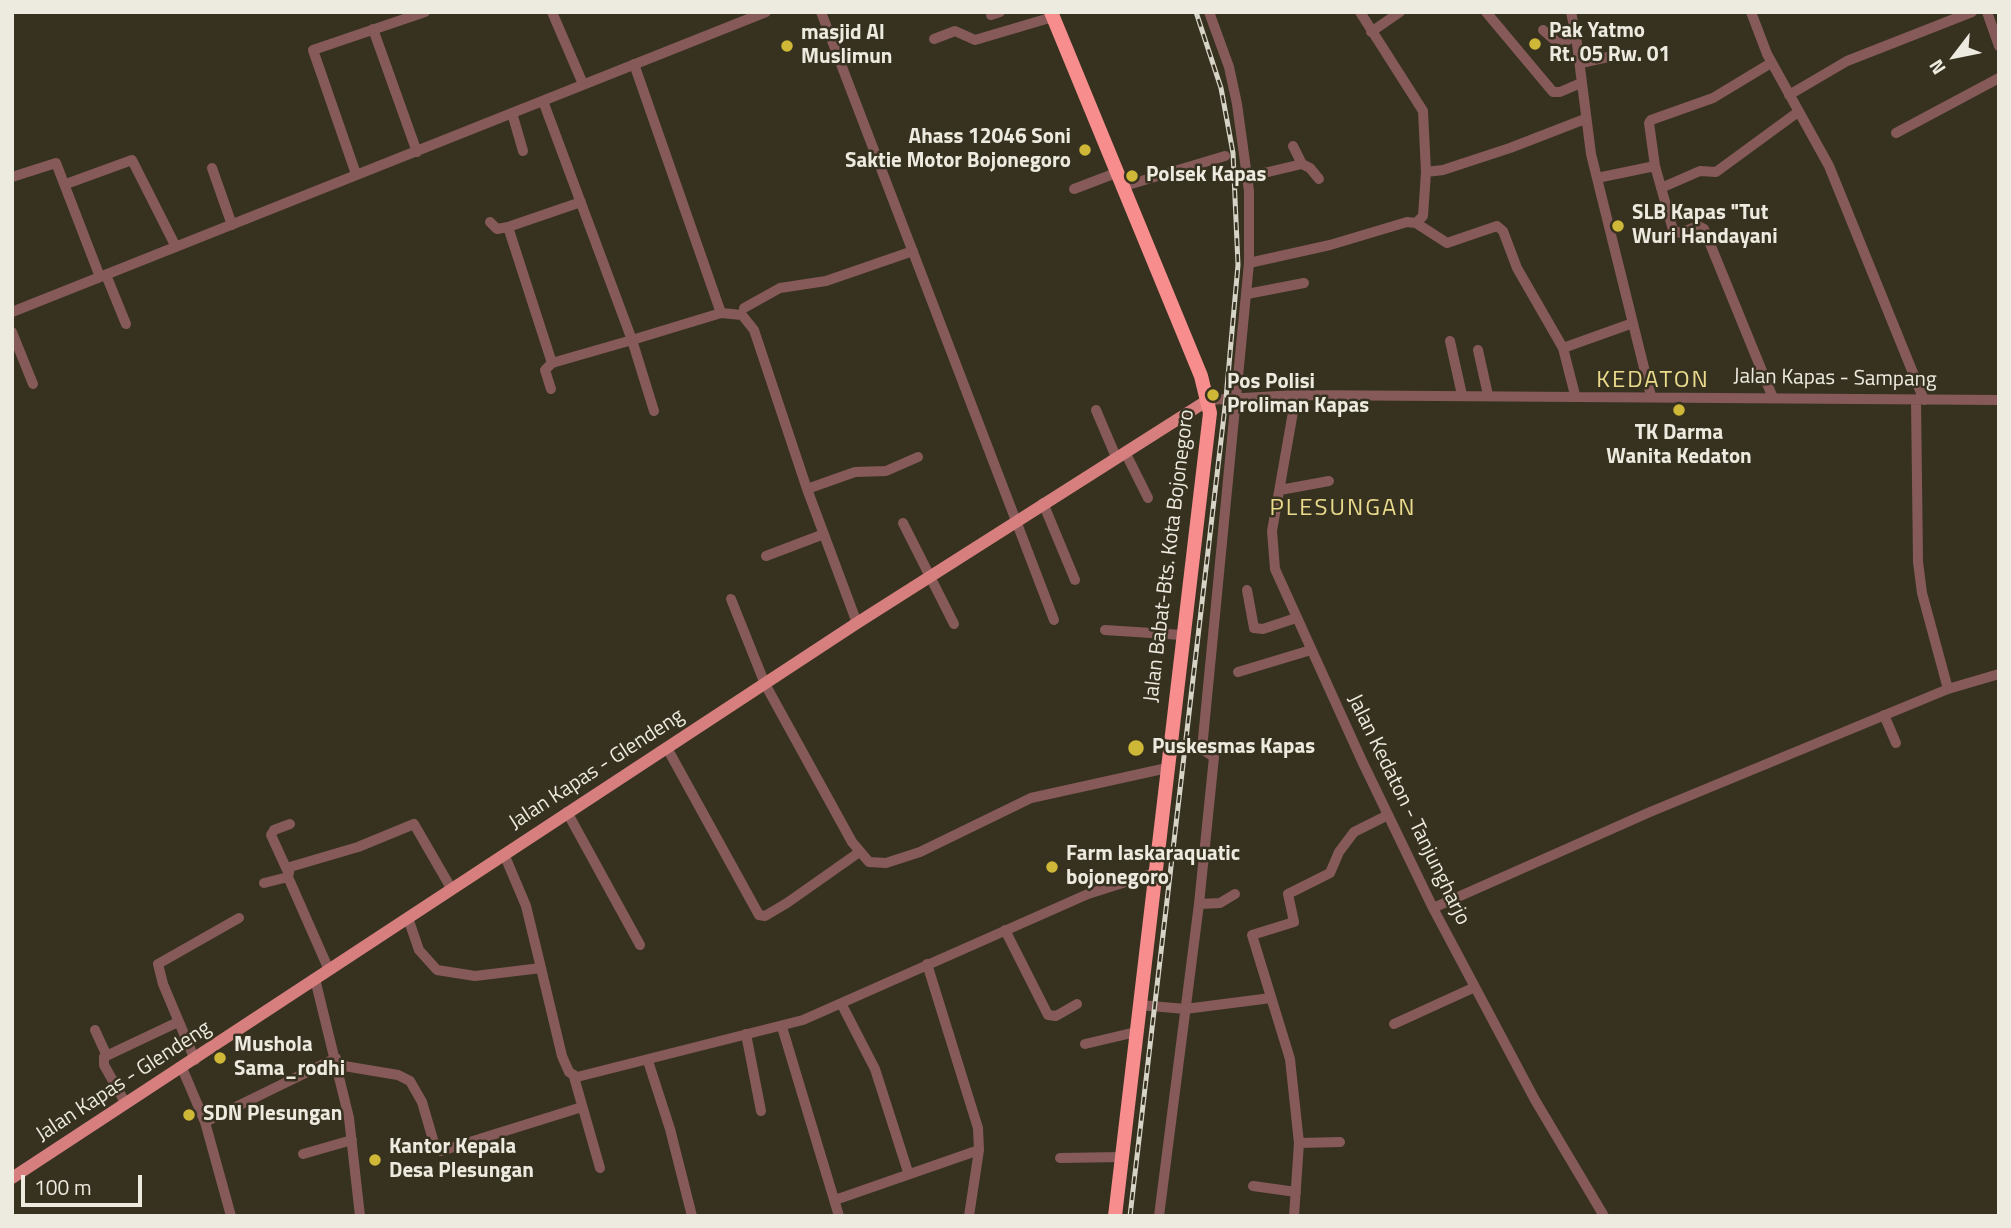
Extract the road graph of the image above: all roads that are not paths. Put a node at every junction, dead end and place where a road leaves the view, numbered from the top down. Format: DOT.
graph roads {
  1 [pos="425,12"];
  2 [pos="552,12"];
  3 [pos="766,12"];
  4 [pos="821,12"];
  5 [pos="1209,12"];
  6 [pos="1360,12"];
  7 [pos="1400,12"];
  8 [pos="1486,12"];
  9 [pos="1571,12"];
  10 [pos="1751,12"];
  11 [pos="1972,12"];
  12 [pos="1987,12"];
  13 [pos="1052,15"];
  14 [pos="1996,28"];
  15 [pos="373,29"];
  16 [pos="1543,30"];
  17 [pos="1371,32"];
  18 [pos="1576,36"];
  19 [pos="934,39"];
  20 [pos="1999,46"];
  21 [pos="1626,53"];
  22 [pos="1771,62"];
  23 [pos="1581,63"];
  24 [pos="634,64"];
  25 [pos="1999,78"];
  26 [pos="1581,83"];
  27 [pos="583,84"];
  28 [pos="1788,95"];
  29 [pos="542,101"];
  30 [pos="1798,112"];
  31 [pos="512,113"];
  32 [pos="1585,119"];
  33 [pos="1896,133"];
  34 [pos="1293,146"];
  35 [pos="523,150"];
  36 [pos="417,152"];
  37 [pos="1225,156"];
  38 [pos="1302,164"];
  39 [pos="1656,166"];
  40 [pos="212,169"];
  41 [pos="1426,172"];
  42 [pos="356,174"];
  43 [pos="12,177"];
  44 [pos="1247,177"];
  45 [pos="1597,178"];
  46 [pos="1319,179"];
  47 [pos="1119,180"];
  48 [pos="66,184"];
  49 [pos="1661,188"];
  50 [pos="1074,190"];
  51 [pos="581,202"];
  52 [pos="490,222"];
  53 [pos="1416,223"];
  54 [pos="232,225"];
  55 [pos="508,227"];
  56 [pos="176,247"];
  57 [pos="913,251"];
  58 [pos="1249,263"];
  59 [pos="103,276"];
  60 [pos="1304,283"];
  61 [pos="1247,294"];
  62 [pos="744,308"];
  63 [pos="12,312"];
  64 [pos="726,313"];
  65 [pos="750,321"];
  66 [pos="1633,323"];
  67 [pos="126,324"];
  68 [pos="12,331"];
  69 [pos="632,340"];
  70 [pos="1450,341"];
  71 [pos="1563,348"];
  72 [pos="1478,350"];
  73 [pos="552,363"];
  74 [pos="33,384"];
  75 [pos="551,389"];
  76 [pos="1296,395"];
  77 [pos="1462,395"];
  78 [pos="1489,395"];
  79 [pos="1575,395"];
  80 [pos="1237,396"];
  81 [pos="1651,396"];
  82 [pos="1773,398"];
  83 [pos="1208,400"];
  84 [pos="1920,400"];
  85 [pos="1999,400"];
  86 [pos="1096,410"];
  87 [pos="654,411"];
  88 [pos="1121,454"];
  89 [pos="918,457"];
  90 [pos="1329,481"];
  91 [pos="807,489"];
  92 [pos="1280,490"];
  93 [pos="1149,498"];
  94 [pos="1043,503"];
  95 [pos="1017,520"];
  96 [pos="903,523"];
  97 [pos="824,534"];
  98 [pos="766,556"];
  99 [pos="930,576"];
  100 [pos="1075,580"];
  101 [pos="1247,590"];
  102 [pos="731,599"];
  103 [pos="1296,618"];
  104 [pos="1054,621"];
  105 [pos="857,623"];
  106 [pos="954,624"];
  107 [pos="1105,630"];
  108 [pos="1182,635"];
  109 [pos="1311,650"];
  110 [pos="1238,672"];
  111 [pos="1999,674"];
  112 [pos="765,684"];
  113 [pos="1948,689"];
  114 [pos="1884,715"];
  115 [pos="1896,743"];
  116 [pos="667,748"];
  117 [pos="1167,768"];
  118 [pos="567,812"];
  119 [pos="1388,816"];
  120 [pos="290,824"];
  121 [pos="504,853"];
  122 [pos="858,853"];
  123 [pos="1154,873"];
  124 [pos="288,874"];
  125 [pos="264,884"];
  126 [pos="451,888"];
  127 [pos="1235,894"];
  128 [pos="1199,904"];
  129 [pos="1433,908"];
  130 [pos="239,918"];
  131 [pos="408,918"];
  132 [pos="1005,930"];
  133 [pos="640,945"];
  134 [pos="928,964"];
  135 [pos="541,968"];
  136 [pos="329,970"];
  137 [pos="315,979"];
  138 [pos="1475,987"];
  139 [pos="1271,998"];
  140 [pos="1077,1003"];
  141 [pos="842,1005"];
  142 [pos="1140,1005"];
  143 [pos="1185,1009"];
  144 [pos="178,1022"];
  145 [pos="1394,1024"];
  146 [pos="782,1027"];
  147 [pos="95,1030"];
  148 [pos="1136,1032"];
  149 [pos="747,1034"];
  150 [pos="1085,1044"];
  151 [pos="106,1054"];
  152 [pos="195,1060"];
  153 [pos="648,1061"];
  154 [pos="337,1062"];
  155 [pos="182,1068"];
  156 [pos="575,1077"];
  157 [pos="126,1104"];
  158 [pos="582,1107"];
  159 [pos="761,1111"];
  160 [pos="205,1122"];
  161 [pos="352,1140"];
  162 [pos="1340,1142"];
  163 [pos="1299,1143"];
  164 [pos="979,1150"];
  165 [pos="303,1154"];
  166 [pos="1122,1157"];
  167 [pos="1060,1158"];
  168 [pos="600,1168"];
  169 [pos="908,1172"];
  170 [pos="12,1178"];
  171 [pos="1252,1186"];
  172 [pos="1296,1192"];
  173 [pos="835,1200"];
  174 [pos="690,1215"];
  175 [pos="231,1216"];
  176 [pos="360,1216"];
  177 [pos="839,1216"];
  178 [pos="969,1216"];
  179 [pos="1115,1216"];
  180 [pos="1159,1216"];
  181 [pos="1294,1216"];
  182 [pos="1604,1216"];
  1 -- 15 [label="street"];
  2 -- 27 [label="street"];
  3 -- 24 [label="street"];
  4 -- 57 [label="street"];
  5 -- 44 [label="street"];
  6 -- 17 [label="street"];
  7 -- 17 [label="street"];
  8 -- 26 [label="street"];
  9 -- 18 [label="street"];
  10 -- 22 [label="street"];
  11 -- 28 [label="street"];
  12 -- 14 [label="street"];
  13 -- 19 [label="street"];
  13 -- 47 [label="highway, Jalan Babat-Bts. Kota Bojonegoro"];
  14 -- 20 [label="street"];
  15 -- 36 [label="street"];
  15 -- 42 [label="street"];
  16 -- 18 [label="street"];
  17 -- 41 [label="street"];
  18 -- 23 [label="street"];
  21 -- 23 [label="street"];
  22 -- 28 [label="street"];
  22 -- 39 [label="street"];
  23 -- 26 [label="street"];
  24 -- 27 [label="street"];
  24 -- 64 [label="street"];
  25 -- 33 [label="street"];
  26 -- 32 [label="street"];
  27 -- 29 [label="street"];
  28 -- 30 [label="street"];
  29 -- 31 [label="street"];
  29 -- 51 [label="street"];
  30 -- 49 [label="street"];
  30 -- 84 [label="street"];
  31 -- 35 [label="street"];
  31 -- 36 [label="street"];
  32 -- 41 [label="street"];
  32 -- 45 [label="street"];
  34 -- 38 [label="street"];
  36 -- 42 [label="street"];
  37 -- 47 [label="street"];
  38 -- 44 [label="street"];
  38 -- 46 [label="street"];
  39 -- 45 [label="street"];
  39 -- 49 [label="street"];
  40 -- 54 [label="street"];
  41 -- 53 [label="street"];
  42 -- 54 [label="street"];
  43 -- 48 [label="street"];
  44 -- 58 [label="street"];
  45 -- 66 [label="street"];
  47 -- 50 [label="street"];
  47 -- 83 [label="highway, Jalan Babat-Bts. Kota Bojonegoro"];
  48 -- 56 [label="street"];
  48 -- 59 [label="street"];
  49 -- 82 [label="street"];
  51 -- 55 [label="street"];
  51 -- 69 [label="street"];
  52 -- 55 [label="street"];
  53 -- 58 [label="street"];
  53 -- 71 [label="street"];
  54 -- 56 [label="street"];
  55 -- 73 [label="street"];
  56 -- 59 [label="street"];
  57 -- 62 [label="street"];
  57 -- 95 [label="street"];
  58 -- 61 [label="street"];
  59 -- 63 [label="street"];
  59 -- 67 [label="street"];
  60 -- 61 [label="street"];
  61 -- 80 [label="street"];
  62 -- 64 [label="street"];
  62 -- 65 [label="street"];
  64 -- 65 [label="street"];
  64 -- 69 [label="street"];
  65 -- 91 [label="street"];
  66 -- 71 [label="street"];
  66 -- 81 [label="street"];
  68 -- 74 [label="street"];
  69 -- 73 [label="street"];
  69 -- 87 [label="street"];
  70 -- 77 [label="street"];
  71 -- 79 [label="street"];
  72 -- 78 [label="street"];
  73 -- 75 [label="street"];
  76 -- 77 [label="street, Jalan Kapas - Sampang"];
  76 -- 80 [label="street, Jalan Kapas - Sampang"];
  76 -- 92 [label="street, Jalan Kedaton - Tanjungharjo"];
  77 -- 78 [label="street, Jalan Kapas - Sampang"];
  78 -- 79 [label="street, Jalan Kapas - Sampang"];
  79 -- 81 [label="street, Jalan Kapas - Sampang"];
  80 -- 83 [label="street, Jalan Kapas - Sampang"];
  80 -- 128 [label="street"];
  81 -- 82 [label="street, Jalan Kapas - Sampang"];
  82 -- 84 [label="street, Jalan Kapas - Sampang"];
  83 -- 88 [label="main road, Jalan Kapas - Glendeng"];
  83 -- 108 [label="highway, Jalan Babat-Bts. Kota Bojonegoro"];
  84 -- 85 [label="street, Jalan Kapas - Sampang"];
  84 -- 113 [label="street"];
  86 -- 88 [label="street"];
  88 -- 93 [label="street"];
  88 -- 94 [label="main road, Jalan Kapas - Glendeng"];
  89 -- 91 [label="street"];
  90 -- 92 [label="street"];
  91 -- 97 [label="street"];
  92 -- 103 [label="street, Jalan Kedaton - Tanjungharjo"];
  94 -- 95 [label="main road, Jalan Kapas - Glendeng"];
  94 -- 100 [label="street"];
  95 -- 99 [label="main road, Jalan Kapas - Glendeng"];
  95 -- 104 [label="street"];
  96 -- 99 [label="street"];
  97 -- 98 [label="street"];
  97 -- 105 [label="street"];
  99 -- 105 [label="main road, Jalan Kapas - Glendeng"];
  99 -- 106 [label="street"];
  101 -- 103 [label="street"];
  102 -- 112 [label="street"];
  103 -- 109 [label="street, Jalan Kedaton - Tanjungharjo"];
  105 -- 112 [label="main road, Jalan Kapas - Glendeng"];
  107 -- 108 [label="street"];
  108 -- 117 [label="highway, Jalan Babat-Bts. Kota Bojonegoro"];
  109 -- 110 [label="street"];
  109 -- 119 [label="street, Jalan Kedaton - Tanjungharjo"];
  111 -- 113 [label="street"];
  112 -- 116 [label="main road, Jalan Kapas - Glendeng"];
  112 -- 122 [label="street"];
  113 -- 114 [label="street"];
  114 -- 115 [label="street"];
  114 -- 129 [label="street"];
  116 -- 118 [label="main road, Jalan Kapas - Glendeng"];
  116 -- 122 [label="street"];
  117 -- 122 [label="street"];
  117 -- 123 [label="highway, Jalan Babat-Bts. Kota Bojonegoro"];
  118 -- 121 [label="main road, Jalan Kapas - Glendeng"];
  118 -- 133 [label="street"];
  119 -- 129 [label="street, Jalan Kedaton - Tanjungharjo"];
  119 -- 139 [label="street"];
  120 -- 124 [label="street"];
  121 -- 126 [label="main road, Jalan Kapas - Glendeng"];
  121 -- 135 [label="street"];
  123 -- 132 [label="street"];
  123 -- 142 [label="highway, Jalan Babat-Bts. Kota Bojonegoro"];
  124 -- 125 [label="street"];
  124 -- 126 [label="street"];
  124 -- 136 [label="street"];
  126 -- 131 [label="main road, Jalan Kapas - Glendeng"];
  127 -- 128 [label="street"];
  128 -- 143 [label="street"];
  129 -- 138 [label="street, Jalan Kedaton - Tanjungharjo"];
  130 -- 144 [label="street"];
  131 -- 135 [label="street"];
  131 -- 136 [label="main road, Jalan Kapas - Glendeng"];
  132 -- 134 [label="street"];
  132 -- 140 [label="street"];
  134 -- 141 [label="street"];
  134 -- 164 [label="street"];
  135 -- 156 [label="street"];
  136 -- 137 [label="main road, Jalan Kapas - Glendeng"];
  137 -- 152 [label="main road, Jalan Kapas - Glendeng"];
  137 -- 154 [label="street"];
  138 -- 145 [label="street"];
  138 -- 182 [label="street, Jalan Kedaton - Tanjungharjo"];
  139 -- 143 [label="street"];
  139 -- 163 [label="street"];
  141 -- 146 [label="street"];
  141 -- 169 [label="street"];
  142 -- 143 [label="street"];
  142 -- 148 [label="highway, Jalan Babat-Bts. Kota Bojonegoro"];
  143 -- 180 [label="street"];
  144 -- 151 [label="street"];
  144 -- 152 [label="street"];
  146 -- 149 [label="street"];
  146 -- 173 [label="street"];
  147 -- 151 [label="street"];
  148 -- 150 [label="street"];
  148 -- 166 [label="highway, Jalan Babat-Bts. Kota Bojonegoro"];
  149 -- 153 [label="street"];
  149 -- 159 [label="street"];
  151 -- 157 [label="street"];
  152 -- 155 [label="main road, Jalan Kapas - Glendeng"];
  153 -- 156 [label="street"];
  153 -- 174 [label="street"];
  154 -- 158 [label="street"];
  154 -- 160 [label="street"];
  154 -- 161 [label="street"];
  155 -- 157 [label="main road, Jalan Kapas - Glendeng"];
  155 -- 160 [label="street"];
  156 -- 158 [label="street"];
  157 -- 170 [label="main road, Jalan Kapas - Glendeng"];
  158 -- 168 [label="street"];
  160 -- 175 [label="street"];
  161 -- 165 [label="street"];
  161 -- 176 [label="street"];
  162 -- 163 [label="street"];
  163 -- 172 [label="street"];
  164 -- 169 [label="street"];
  164 -- 178 [label="street"];
  166 -- 167 [label="street"];
  166 -- 179 [label="highway, Jalan Babat-Bts. Kota Bojonegoro"];
  169 -- 173 [label="street"];
  171 -- 172 [label="street"];
  172 -- 181 [label="street"];
  173 -- 177 [label="street"];
}
